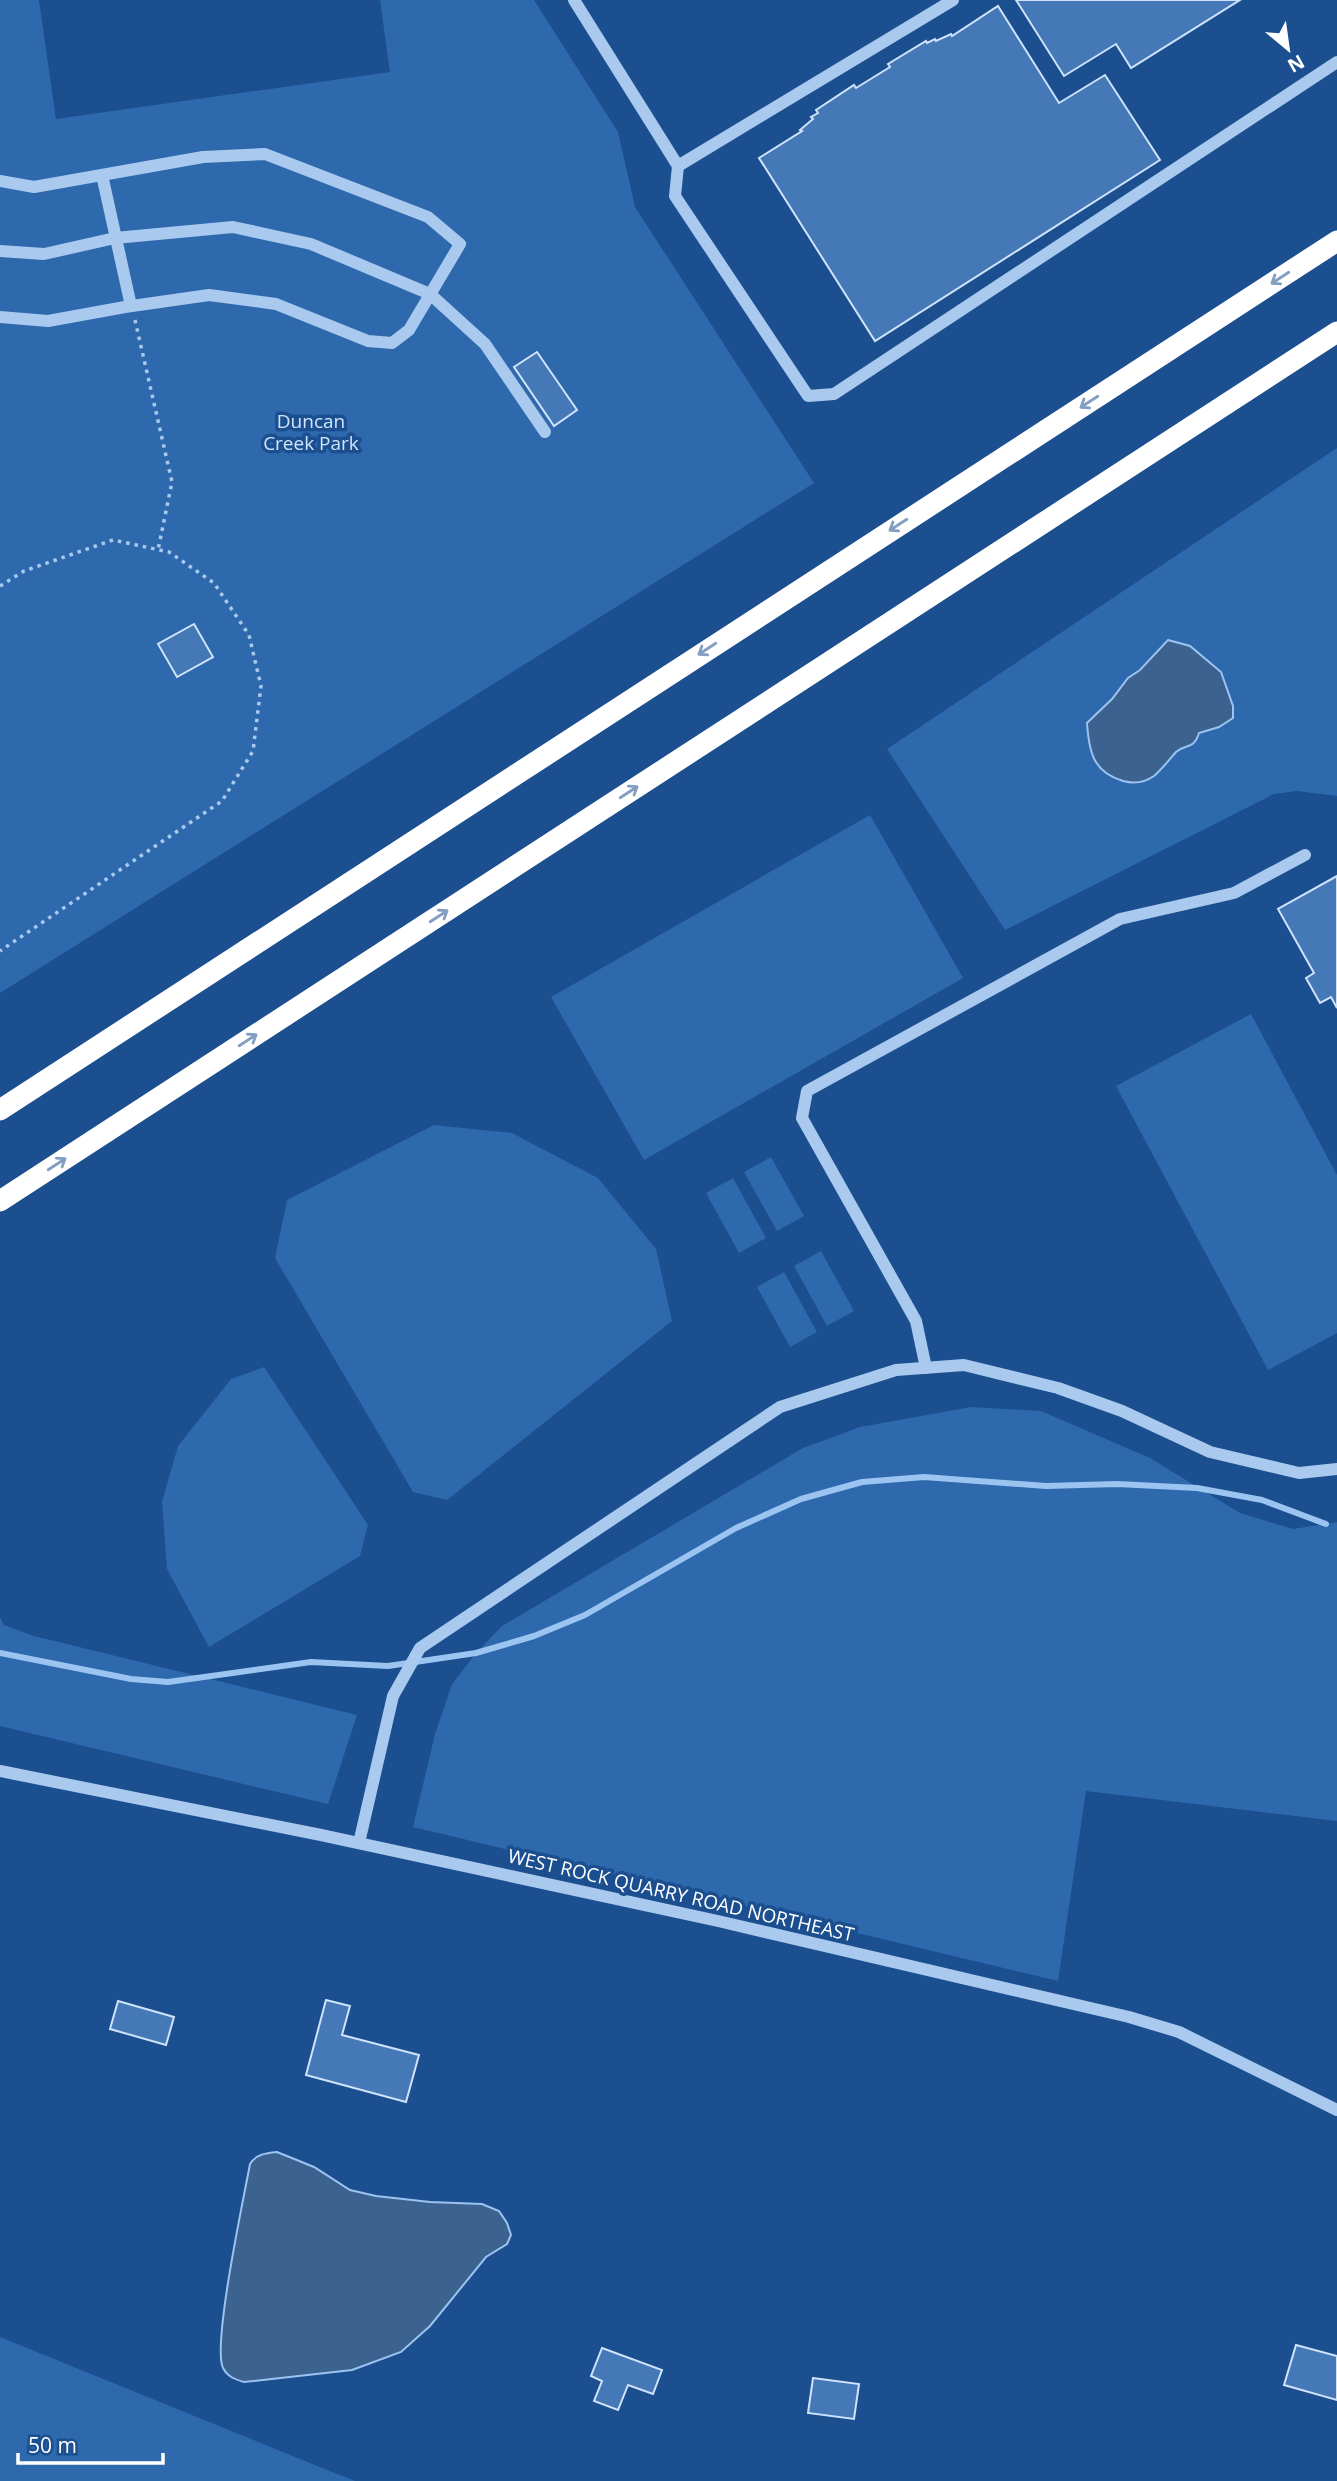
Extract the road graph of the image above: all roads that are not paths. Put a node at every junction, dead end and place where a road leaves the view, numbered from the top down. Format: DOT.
graph roads {
  1 [pos="574,0"];
  2 [pos="953,0"];
  3 [pos="1337,62"];
  4 [pos="678,166"];
  5 [pos="102,175"];
  6 [pos="0,181"];
  7 [pos="115,238"];
  8 [pos="1337,241"];
  9 [pos="0,251"];
  10 [pos="430,294"];
  11 [pos="131,306"];
  12 [pos="0,317"];
  13 [pos="1337,332"];
  14 [pos="545,432"];
  15 [pos="1305,855"];
  16 [pos="0,1110"];
  17 [pos="0,1201"];
  18 [pos="926,1368"];
  19 [pos="1337,1469"];
  20 [pos="0,1772"];
  21 [pos="359,1843"];
  22 [pos="1337,2110"];
  1 -- 4 [label="street"];
  2 -- 4 [label="street"];
  3 -- 4 [label="street"];
  5 -- 6 [label="street"];
  5 -- 7 [label="street"];
  5 -- 10 [label="street"];
  7 -- 9 [label="street"];
  7 -- 10 [label="street"];
  7 -- 11 [label="street"];
  8 -- 16 [label="highway, one-way"];
  10 -- 11 [label="street"];
  10 -- 14 [label="street"];
  11 -- 12 [label="street"];
  17 -- 13 [label="highway, one-way"];
  15 -- 18 [label="street"];
  18 -- 19 [label="street"];
  18 -- 21 [label="street"];
  20 -- 21 [label="street, WEST ROCK QUARRY ROAD NORTHEAST"];
  21 -- 22 [label="street, WEST ROCK QUARRY ROAD NORTHEAST"];
}
